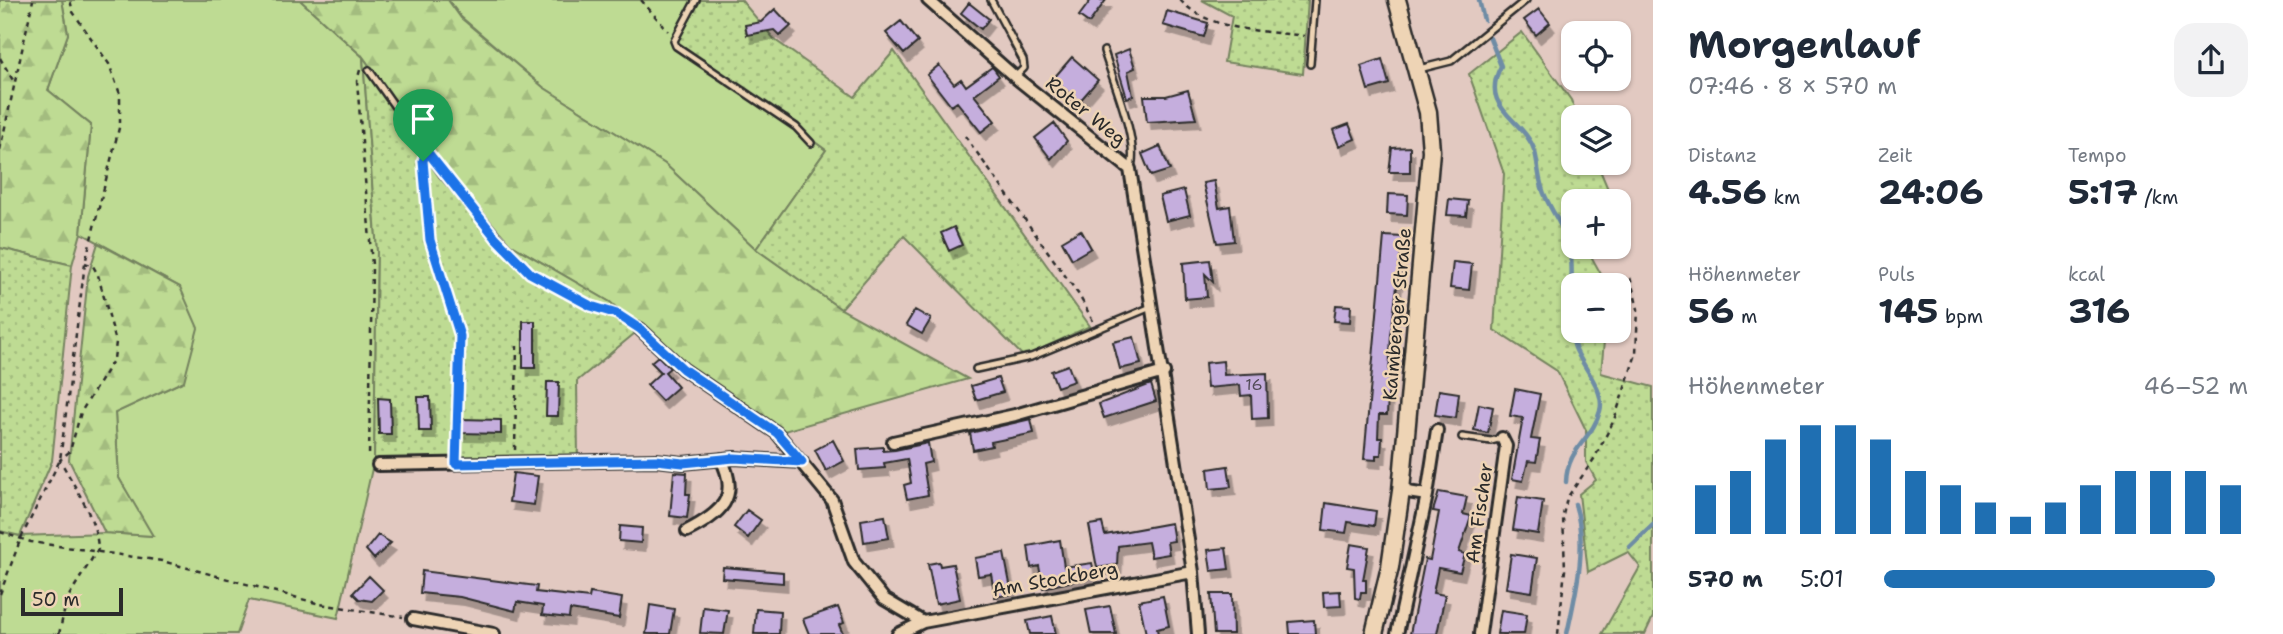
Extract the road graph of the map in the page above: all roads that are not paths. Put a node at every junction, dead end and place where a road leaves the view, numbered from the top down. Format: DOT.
graph roads {
  1 [pos="696,0"];
  2 [pos="928,0"];
  3 [pos="991,0"];
  4 [pos="1315,0"];
  5 [pos="1397,0"];
  6 [pos="1526,0"];
  7 [pos="1104,51"];
  8 [pos="1310,64"];
  9 [pos="369,70"];
  10 [pos="1417,70"];
  11 [pos="1016,77"];
  12 [pos="811,143"];
  13 [pos="1130,169"];
  14 [pos="1153,306"];
  15 [pos="640,329"];
  16 [pos="976,369"];
  17 [pos="1164,372"];
  18 [pos="1437,430"];
  19 [pos="1462,436"];
  20 [pos="1502,438"];
  21 [pos="893,442"];
  22 [pos="721,459"];
  23 [pos="802,462"];
  24 [pos="378,465"];
  25 [pos="1401,491"];
  26 [pos="1427,495"];
  27 [pos="687,531"];
  28 [pos="1193,572"];
  29 [pos="413,619"];
  30 [pos="923,622"];
  31 [pos="494,634"];
  32 [pos="898,634"];
  33 [pos="1198,634"];
  34 [pos="1374,634"];
  35 [pos="1398,634"];
  36 [pos="1480,634"];
  1 -- 12 [label="lane"];
  2 -- 11 [label="street, Roter Weg"];
  3 -- 11 [label="lane"];
  4 -- 8 [label="lane"];
  5 -- 10 [label="main road, Kaimberger Straße"];
  6 -- 10 [label="lane"];
  7 -- 13 [label="lane"];
  9 -- 15 [label="lane"];
  10 -- 25 [label="main road, Kaimberger Straße"];
  11 -- 13 [label="street, Roter Weg"];
  13 -- 14 [label="street, Roter Weg"];
  14 -- 16 [label="lane"];
  14 -- 17 [label="street, Roter Weg"];
  15 -- 23 [label="street"];
  17 -- 21 [label="street"];
  17 -- 28 [label="street, Roter Weg"];
  18 -- 26 [label="street"];
  19 -- 20 [label="lane, Am Fischer"];
  20 -- 36 [label="street, Am Fischer"];
  22 -- 23 [label="street"];
  22 -- 24 [label="street"];
  22 -- 27 [label="street"];
  23 -- 30 [label="street"];
  25 -- 26 [label="street"];
  25 -- 34 [label="main road, Kaimberger Straße"];
  26 -- 35 [label="street"];
  28 -- 30 [label="street, Am Stockberg"];
  28 -- 33 [label="street, Roter Weg"];
  29 -- 31 [label="street"];
  30 -- 32 [label="street, Am Stockberg"];
}
